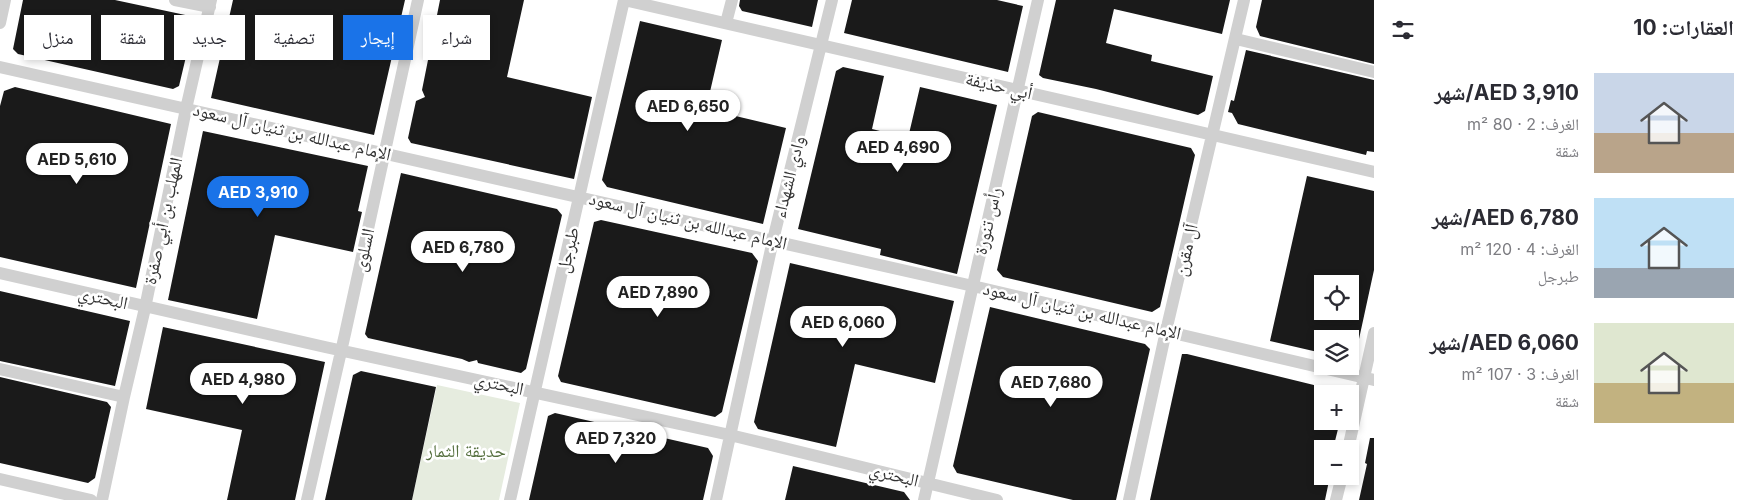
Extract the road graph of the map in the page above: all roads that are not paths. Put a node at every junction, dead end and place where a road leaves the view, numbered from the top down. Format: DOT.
graph roads {
  1 [pos="5,0"];
  2 [pos="175,0"];
  3 [pos="418,0"];
  4 [pos="624,0"];
  5 [pos="732,0"];
  6 [pos="832,0"];
  7 [pos="1038,0"];
  8 [pos="1244,0"];
  9 [pos="210,4"];
  10 [pos="0,22"];
  11 [pos="726,23"];
  12 [pos="1236,39"];
  13 [pos="822,44"];
  14 [pos="0,67"];
  15 [pos="1374,72"];
  16 [pos="1018,91"];
  17 [pos="186,109"];
  18 [pos="1212,135"];
  19 [pos="385,153"];
  20 [pos="1374,172"];
  21 [pos="580,197"];
  22 [pos="773,240"];
  23 [pos="0,274"];
  24 [pos="973,286"];
  25 [pos="145,308"];
  26 [pos="1166,331"];
  27 [pos="1374,333"];
  28 [pos="341,351"];
  29 [pos="0,369"];
  30 [pos="1369,378"];
  31 [pos="534,391"];
  32 [pos="124,397"];
  33 [pos="730,435"];
  34 [pos="1351,440"];
  35 [pos="0,479"];
  36 [pos="928,483"];
  37 [pos="1340,485"];
  38 [pos="91,500"];
  39 [pos="102,500"];
  40 [pos="307,500"];
  41 [pos="510,500"];
  42 [pos="716,500"];
  43 [pos="924,500"];
  44 [pos="997,500"];
  45 [pos="1129,500"];
  46 [pos="1336,500"];
  1 -- 10 [label="street"];
  2 -- 9 [label="street"];
  3 -- 19 [label="street, السلوى"];
  4 -- 11 [label="street, أبي حذيفة"];
  4 -- 21 [label="street, طبرجل"];
  5 -- 11 [label="street"];
  6 -- 13 [label="street, وادي الشهداء"];
  7 -- 16 [label="street, رأس تنورة"];
  8 -- 12 [label="street, آل مقرن"];
  9 -- 17 [label="street, المهلب بن أبي صفرة"];
  11 -- 13 [label="street, أبي حذيفة"];
  12 -- 15 [label="street"];
  12 -- 18 [label="street, آل مقرن"];
  13 -- 16 [label="street, أبي حذيفة"];
  13 -- 22 [label="street, وادي الشهداء"];
  14 -- 17 [label="street, الإمام عبدالله بن ثنيان آل سعود"];
  16 -- 18 [label="street, أبي حذيفة"];
  16 -- 24 [label="street, رأس تنورة"];
  17 -- 19 [label="street, الإمام عبدالله بن ثنيان آل سعود"];
  17 -- 25 [label="street, المهلب بن أبي صفرة"];
  18 -- 20 [label="street, أبي حذيفة"];
  18 -- 26 [label="street, آل مقرن"];
  19 -- 21 [label="street, الإمام عبدالله بن ثنيان آل سعود"];
  19 -- 28 [label="street, السلوى"];
  21 -- 22 [label="street, الإمام عبدالله بن ثنيان آل سعود"];
  21 -- 31 [label="street, طبرجل"];
  22 -- 24 [label="street, الإمام عبدالله بن ثنيان آل سعود"];
  22 -- 33 [label="street, وادي الشهداء"];
  23 -- 25 [label="street, البحتري"];
  24 -- 26 [label="street, الإمام عبدالله بن ثنيان آل سعود"];
  24 -- 36 [label="street, رأس تنورة"];
  25 -- 28 [label="street, البحتري"];
  25 -- 32 [label="street, المهلب بن أبي صفرة"];
  26 -- 30 [label="street, الإمام عبدالله بن ثنيان آل سعود"];
  26 -- 45 [label="street, آل مقرن"];
  27 -- 30 [label="street"];
  28 -- 31 [label="street, البحتري"];
  28 -- 40 [label="street, السلوى"];
  29 -- 32 [label="street"];
  30 -- 34 [label="street"];
  31 -- 33 [label="street, البحتري"];
  31 -- 41 [label="street, طبرجل"];
  32 -- 39 [label="street, المهلب بن أبي صفرة"];
  33 -- 36 [label="street, البحتري"];
  33 -- 42 [label="street, وادي الشهداء"];
  35 -- 38 [label="street"];
  36 -- 43 [label="street, رأس تنورة"];
  36 -- 44 [label="street, البحتري"];
  37 -- 46 [label="street"];
}
